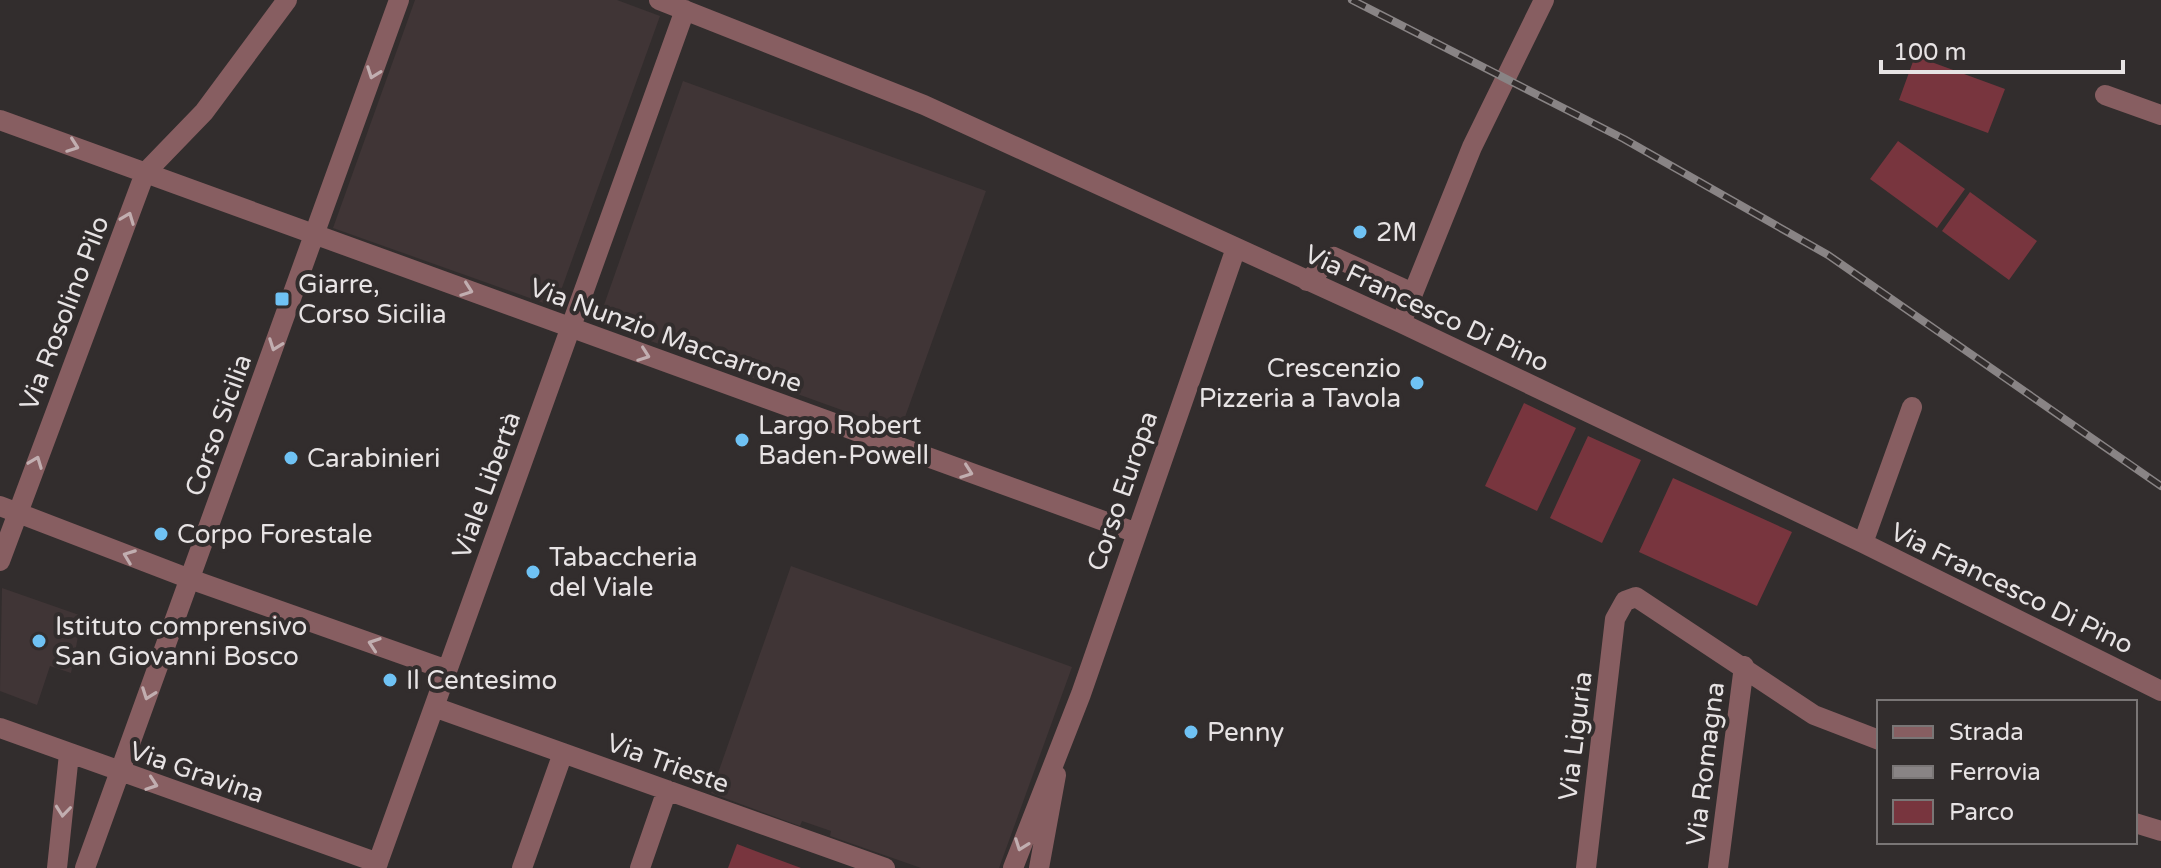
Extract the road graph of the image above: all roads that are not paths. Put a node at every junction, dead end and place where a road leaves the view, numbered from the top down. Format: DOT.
graph roads {
  1 [pos="287,0"];
  2 [pos="399,0"];
  3 [pos="659,0"];
  4 [pos="1544,0"];
  5 [pos="685,10"];
  6 [pos="2105,95"];
  7 [pos="2161,115"];
  8 [pos="0,120"];
  9 [pos="145,173"];
  10 [pos="315,235"];
  11 [pos="1236,248"];
  12 [pos="1378,277"];
  13 [pos="1307,281"];
  14 [pos="1413,293"];
  15 [pos="1376,312"];
  16 [pos="1401,323"];
  17 [pos="570,328"];
  18 [pos="1912,407"];
  19 [pos="9,509"];
  20 [pos="1134,532"];
  21 [pos="1863,543"];
  22 [pos="0,561"];
  23 [pos="190,579"];
  24 [pos="1744,666"];
  25 [pos="447,670"];
  26 [pos="2161,691"];
  27 [pos="431,713"];
  28 [pos="1070,721"];
  29 [pos="0,728"];
  30 [pos="1877,739"];
  31 [pos="69,754"];
  32 [pos="561,759"];
  33 [pos="119,773"];
  34 [pos="665,797"];
  35 [pos="2137,824"];
  36 [pos="2161,831"];
  37 [pos="833,862"];
  38 [pos="377,865"];
  39 [pos="57,868"];
  40 [pos="85,868"];
  41 [pos="522,868"];
  42 [pos="640,868"];
  43 [pos="885,868"];
  44 [pos="1013,868"];
  45 [pos="1039,868"];
  46 [pos="1586,868"];
  47 [pos="1718,868"];
  1 -- 9 [label="street"];
  2 -- 10 [label="street, Corso Sicilia, one-way"];
  3 -- 5 [label="street, Via Francesco Di Pino"];
  4 -- 14 [label="street"];
  5 -- 11 [label="street, Via Francesco Di Pino"];
  5 -- 17 [label="street, Viale Libertà"];
  6 -- 7 [label="street"];
  8 -- 9 [label="street, Via Nunzio Maccarrone, one-way"];
  9 -- 10 [label="street, Via Nunzio Maccarrone"];
  19 -- 9 [label="street, Via Rosolino Pilo, one-way"];
  10 -- 17 [label="street, Via Nunzio Maccarrone, one-way"];
  10 -- 23 [label="street, Corso Sicilia, one-way"];
  11 -- 13 [label="street, Via Francesco Di Pino"];
  11 -- 20 [label="street, Corso Europa"];
  12 -- 13 [label="street"];
  12 -- 14 [label="street"];
  12 -- 15 [label="street"];
  13 -- 15 [label="street, Via Francesco Di Pino"];
  14 -- 16 [label="street"];
  15 -- 16 [label="street, Via Francesco Di Pino"];
  16 -- 21 [label="street, Via Francesco Di Pino"];
  17 -- 20 [label="street, Via Nunzio Maccarrone, one-way"];
  17 -- 25 [label="street, Viale Libertà"];
  18 -- 21 [label="street"];
  19 -- 22 [label="street, Via Rosolino Pilo"];
  23 -- 19 [label="street, one-way"];
  20 -- 28 [label="street, Corso Europa"];
  21 -- 26 [label="street, Via Francesco Di Pino"];
  25 -- 23 [label="street, one-way"];
  23 -- 33 [label="street, Corso Sicilia, one-way"];
  24 -- 30 [label="street"];
  24 -- 46 [label="street, Via Liguria"];
  24 -- 47 [label="street, Via Romagna"];
  25 -- 27 [label="street, Viale Libertà"];
  27 -- 32 [label="street, Via Trieste"];
  27 -- 38 [label="street, Viale Libertà"];
  28 -- 44 [label="street, one-way"];
  28 -- 45 [label="street"];
  29 -- 31 [label="street, Via Gravina"];
  31 -- 33 [label="street, Via Gravina"];
  31 -- 39 [label="street, one-way"];
  32 -- 34 [label="street, Via Trieste"];
  32 -- 41 [label="street"];
  33 -- 38 [label="street, Via Gravina, one-way"];
  33 -- 40 [label="street, Corso Sicilia"];
  34 -- 37 [label="street, Via Trieste"];
  34 -- 42 [label="street"];
  35 -- 36 [label="street"];
  37 -- 43 [label="street, Via Trieste"];
}
